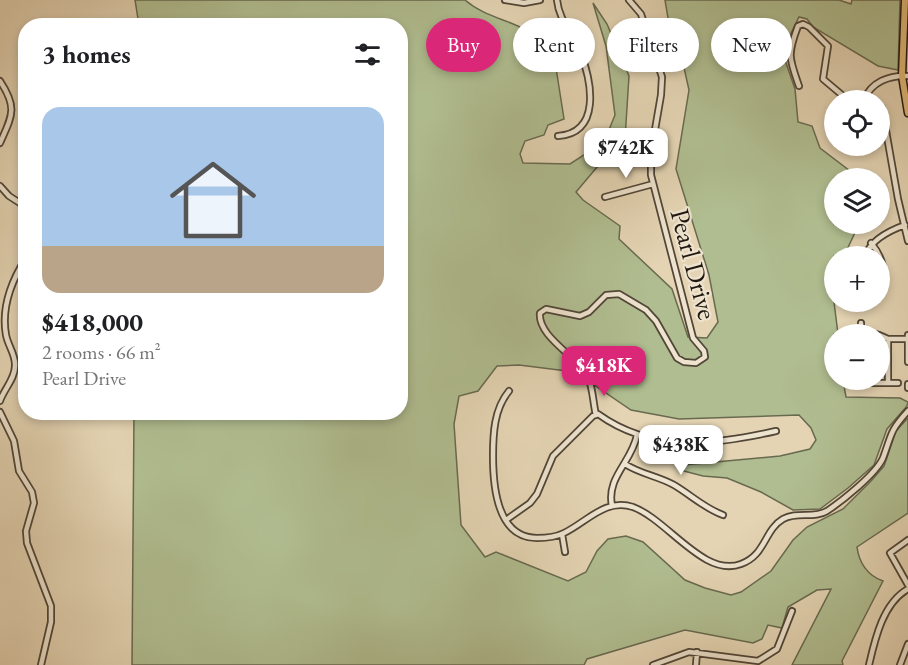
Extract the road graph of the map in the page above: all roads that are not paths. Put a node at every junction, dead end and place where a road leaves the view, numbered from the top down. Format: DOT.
graph roads {
  1 [pos="505,0"];
  2 [pos="540,0"];
  3 [pos="557,0"];
  4 [pos="629,0"];
  5 [pos="904,0"];
  6 [pos="905,76"];
  7 [pos="0,81"];
  8 [pos="799,86"];
  9 [pos="836,90"];
  10 [pos="870,90"];
  11 [pos="908,113"];
  12 [pos="558,136"];
  13 [pos="0,143"];
  14 [pos="889,156"];
  15 [pos="653,184"];
  16 [pos="0,186"];
  17 [pos="605,196"];
  18 [pos="18,202"];
  19 [pos="905,225"];
  20 [pos="908,241"];
  21 [pos="872,243"];
  22 [pos="870,246"];
  23 [pos="874,246"];
  24 [pos="18,273"];
  25 [pos="908,337"];
  26 [pos="890,339"];
  27 [pos="908,362"];
  28 [pos="606,375"];
  29 [pos="588,376"];
  30 [pos="890,383"];
  31 [pos="898,383"];
  32 [pos="509,392"];
  33 [pos="0,401"];
  34 [pos="908,411"];
  35 [pos="0,412"];
  36 [pos="596,415"];
  37 [pos="776,431"];
  38 [pos="637,435"];
  39 [pos="625,464"];
  40 [pos="612,506"];
  41 [pos="723,515"];
  42 [pos="506,520"];
  43 [pos="562,534"];
  44 [pos="908,540"];
  45 [pos="565,552"];
  46 [pos="908,587"];
  47 [pos="792,611"];
  48 [pos="908,644"];
  49 [pos="697,652"];
  50 [pos="41,665"];
  51 [pos="653,665"];
  52 [pos="696,665"];
  53 [pos="869,665"];
  54 [pos="900,665"];
  1 -- 2 [label="street"];
  3 -- 12 [label="street"];
  4 -- 15 [label="street, Pearl Drive"];
  5 -- 6 [label="main road"];
  6 -- 10 [label="street"];
  6 -- 11 [label="main road"];
  7 -- 13 [label="street"];
  8 -- 9 [label="street"];
  14 -- 19 [label="street"];
  15 -- 17 [label="street"];
  15 -- 29 [label="street, Pearl Drive"];
  16 -- 18 [label="street"];
  19 -- 20 [label="street"];
  19 -- 21 [label="street"];
  21 -- 22 [label="street"];
  21 -- 23 [label="street"];
  24 -- 33 [label="street"];
  25 -- 26 [label="street"];
  25 -- 27 [label="street"];
  28 -- 29 [label="street"];
  29 -- 36 [label="street"];
  30 -- 31 [label="street"];
  32 -- 42 [label="street"];
  34 -- 40 [label="street"];
  35 -- 50 [label="street"];
  36 -- 38 [label="street"];
  36 -- 42 [label="street"];
  37 -- 38 [label="street"];
  38 -- 39 [label="street"];
  39 -- 40 [label="street"];
  39 -- 41 [label="street"];
  40 -- 43 [label="street"];
  42 -- 43 [label="street"];
  43 -- 45 [label="street"];
  44 -- 46 [label="street"];
  46 -- 53 [label="street"];
  47 -- 49 [label="street"];
  48 -- 54 [label="street"];
  49 -- 51 [label="street"];
  49 -- 52 [label="street"];
}
